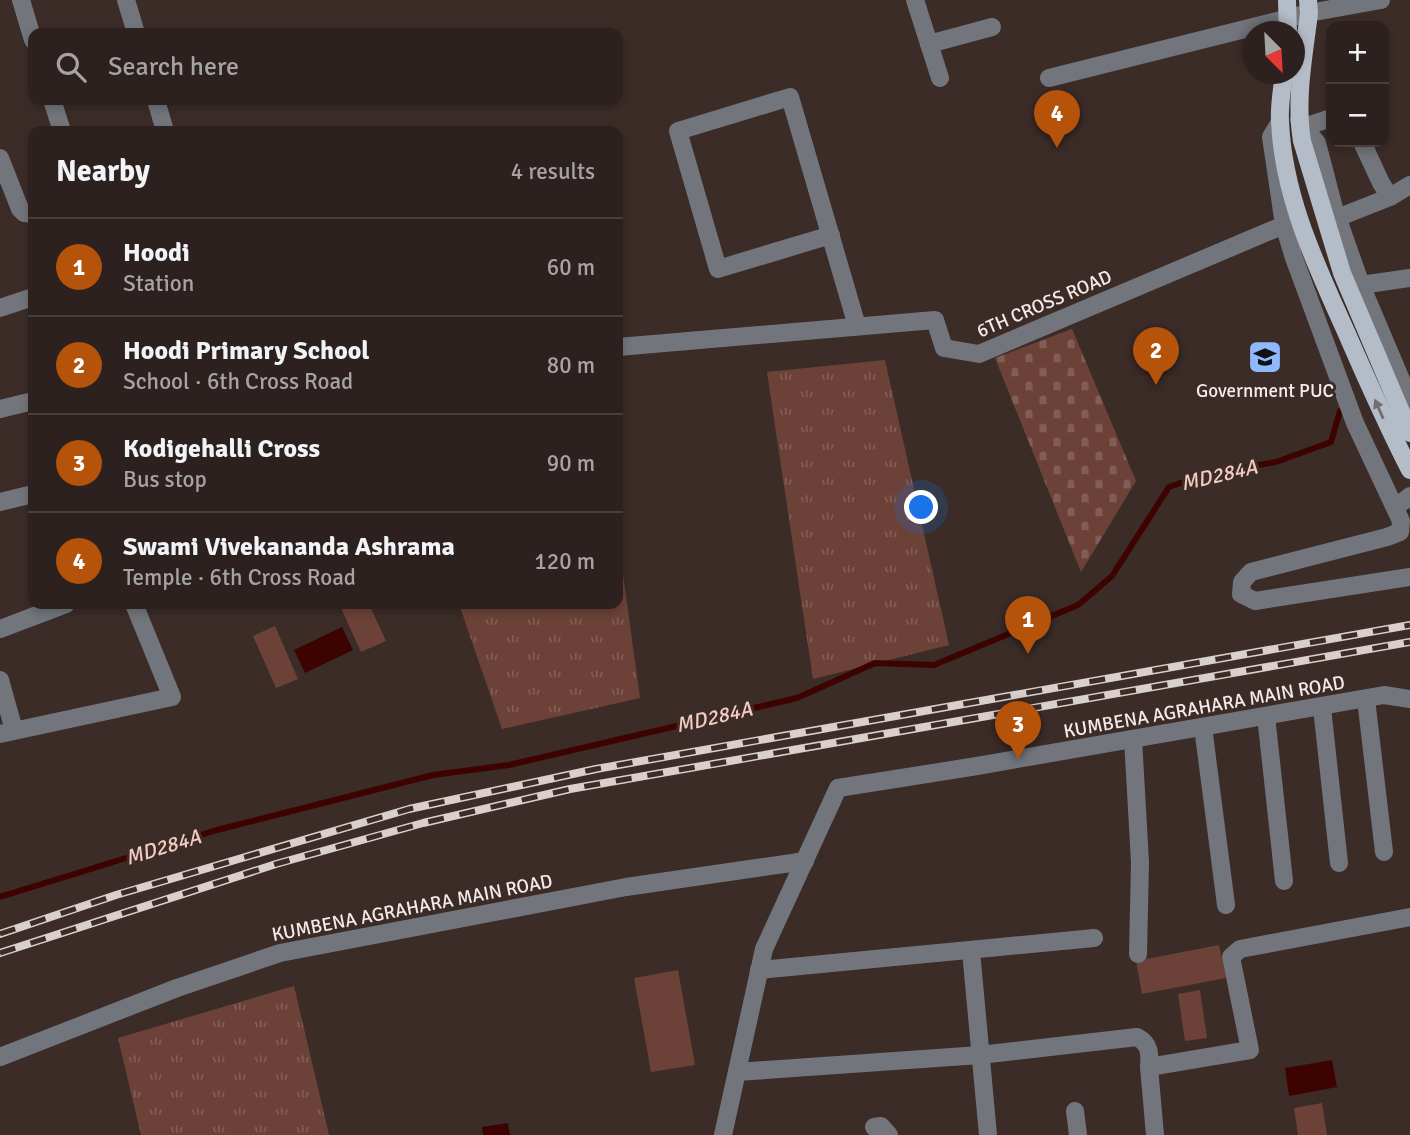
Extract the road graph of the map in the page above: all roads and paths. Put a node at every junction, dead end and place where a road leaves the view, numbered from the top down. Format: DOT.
graph roads {
  1 [pos="21,0"];
  2 [pos="126,0"];
  3 [pos="915,0"];
  4 [pos="1381,0"];
  5 [pos="1308,6"];
  6 [pos="1288,17"];
  7 [pos="992,27"];
  8 [pos="29,28"];
  9 [pos="134,28"];
  10 [pos="929,44"];
  11 [pos="940,78"];
  12 [pos="1049,78"];
  13 [pos="1283,84"];
  14 [pos="54,105"];
  15 [pos="157,105"];
  16 [pos="1326,119"];
  17 [pos="60,126"];
  18 [pos="164,126"];
  19 [pos="1301,126"];
  20 [pos="1281,129"];
  21 [pos="1364,147"];
  22 [pos="0,158"];
  23 [pos="1410,185"];
  24 [pos="1390,197"];
  25 [pos="28,213"];
  26 [pos="1337,218"];
  27 [pos="1284,225"];
  28 [pos="831,235"];
  29 [pos="1410,278"];
  30 [pos="1361,285"];
  31 [pos="28,299"];
  32 [pos="0,308"];
  33 [pos="857,326"];
  34 [pos="623,346"];
  35 [pos="1410,354"];
  36 [pos="1391,358"];
  37 [pos="1410,401"];
  38 [pos="28,402"];
  39 [pos="0,410"];
  40 [pos="1410,433"];
  41 [pos="1410,470"];
  42 [pos="28,495"];
  43 [pos="0,502"];
  44 [pos="1403,502"];
  45 [pos="1410,578"];
  46 [pos="53,609"];
  47 [pos="136,609"];
  48 [pos="0,629"];
  49 [pos="0,680"];
  50 [pos="1366,699"];
  51 [pos="1410,699"];
  52 [pos="1322,708"];
  53 [pos="1266,716"];
  54 [pos="1203,727"];
  55 [pos="7,732"];
  56 [pos="1133,739"];
  57 [pos="1384,852"];
  58 [pos="805,861"];
  59 [pos="1339,863"];
  60 [pos="1284,881"];
  61 [pos="1226,905"];
  62 [pos="1410,916"];
  63 [pos="1094,938"];
  64 [pos="971,951"];
  65 [pos="1138,954"];
  66 [pos="760,970"];
  67 [pos="980,1055"];
  68 [pos="0,1056"];
  69 [pos="1149,1067"];
  70 [pos="737,1072"];
  71 [pos="1075,1111"];
  72 [pos="723,1135"];
  73 [pos="988,1135"];
  74 [pos="1078,1135"];
  75 [pos="1155,1135"];
  1 -- 8 [label="street"];
  2 -- 9 [label="street"];
  3 -- 10 [label="street"];
  4 -- 5 [label="street"];
  5 -- 6 [label="street"];
  5 -- 19 [label="main road"];
  6 -- 12 [label="street"];
  7 -- 10 [label="street"];
  10 -- 11 [label="street"];
  13 -- 20 [label="main road"];
  14 -- 17 [label="street"];
  15 -- 18 [label="street"];
  16 -- 19 [label="street"];
  19 -- 26 [label="street"];
  19 -- 40 [label="main road"];
  20 -- 27 [label="street"];
  41 -- 20 [label="main road, one-way"];
  21 -- 24 [label="street"];
  22 -- 25 [label="street"];
  23 -- 24 [label="street"];
  24 -- 26 [label="street"];
  26 -- 30 [label="street"];
  27 -- 33 [label="street, 6TH CROSS ROAD"];
  27 -- 44 [label="street"];
  28 -- 28 [label="street"];
  28 -- 33 [label="street"];
  29 -- 30 [label="street"];
  30 -- 36 [label="street"];
  31 -- 32 [label="street"];
  33 -- 34 [label="street, 6TH CROSS ROAD"];
  35 -- 36 [label="street"];
  36 -- 37 [label="street"];
  38 -- 39 [label="street"];
  42 -- 43 [label="street"];
  44 -- 45 [label="street"];
  46 -- 48 [label="street"];
  47 -- 55 [label="street"];
  49 -- 55 [label="street"];
  50 -- 51 [label="street, KUMBENA AGRAHARA MAIN ROAD"];
  50 -- 52 [label="street, KUMBENA AGRAHARA MAIN ROAD"];
  50 -- 57 [label="street"];
  52 -- 53 [label="street, KUMBENA AGRAHARA MAIN ROAD"];
  52 -- 59 [label="street"];
  53 -- 54 [label="street, KUMBENA AGRAHARA MAIN ROAD"];
  53 -- 60 [label="street"];
  54 -- 56 [label="street, KUMBENA AGRAHARA MAIN ROAD"];
  54 -- 61 [label="street"];
  56 -- 58 [label="street, KUMBENA AGRAHARA MAIN ROAD"];
  56 -- 65 [label="street"];
  58 -- 66 [label="street"];
  58 -- 68 [label="street, KUMBENA AGRAHARA MAIN ROAD"];
  62 -- 69 [label="street"];
  63 -- 64 [label="street"];
  64 -- 66 [label="street"];
  64 -- 67 [label="street"];
  66 -- 70 [label="street"];
  67 -- 69 [label="street"];
  67 -- 70 [label="street"];
  67 -- 73 [label="street"];
  69 -- 75 [label="street"];
  70 -- 72 [label="street"];
  71 -- 74 [label="street"];
}
